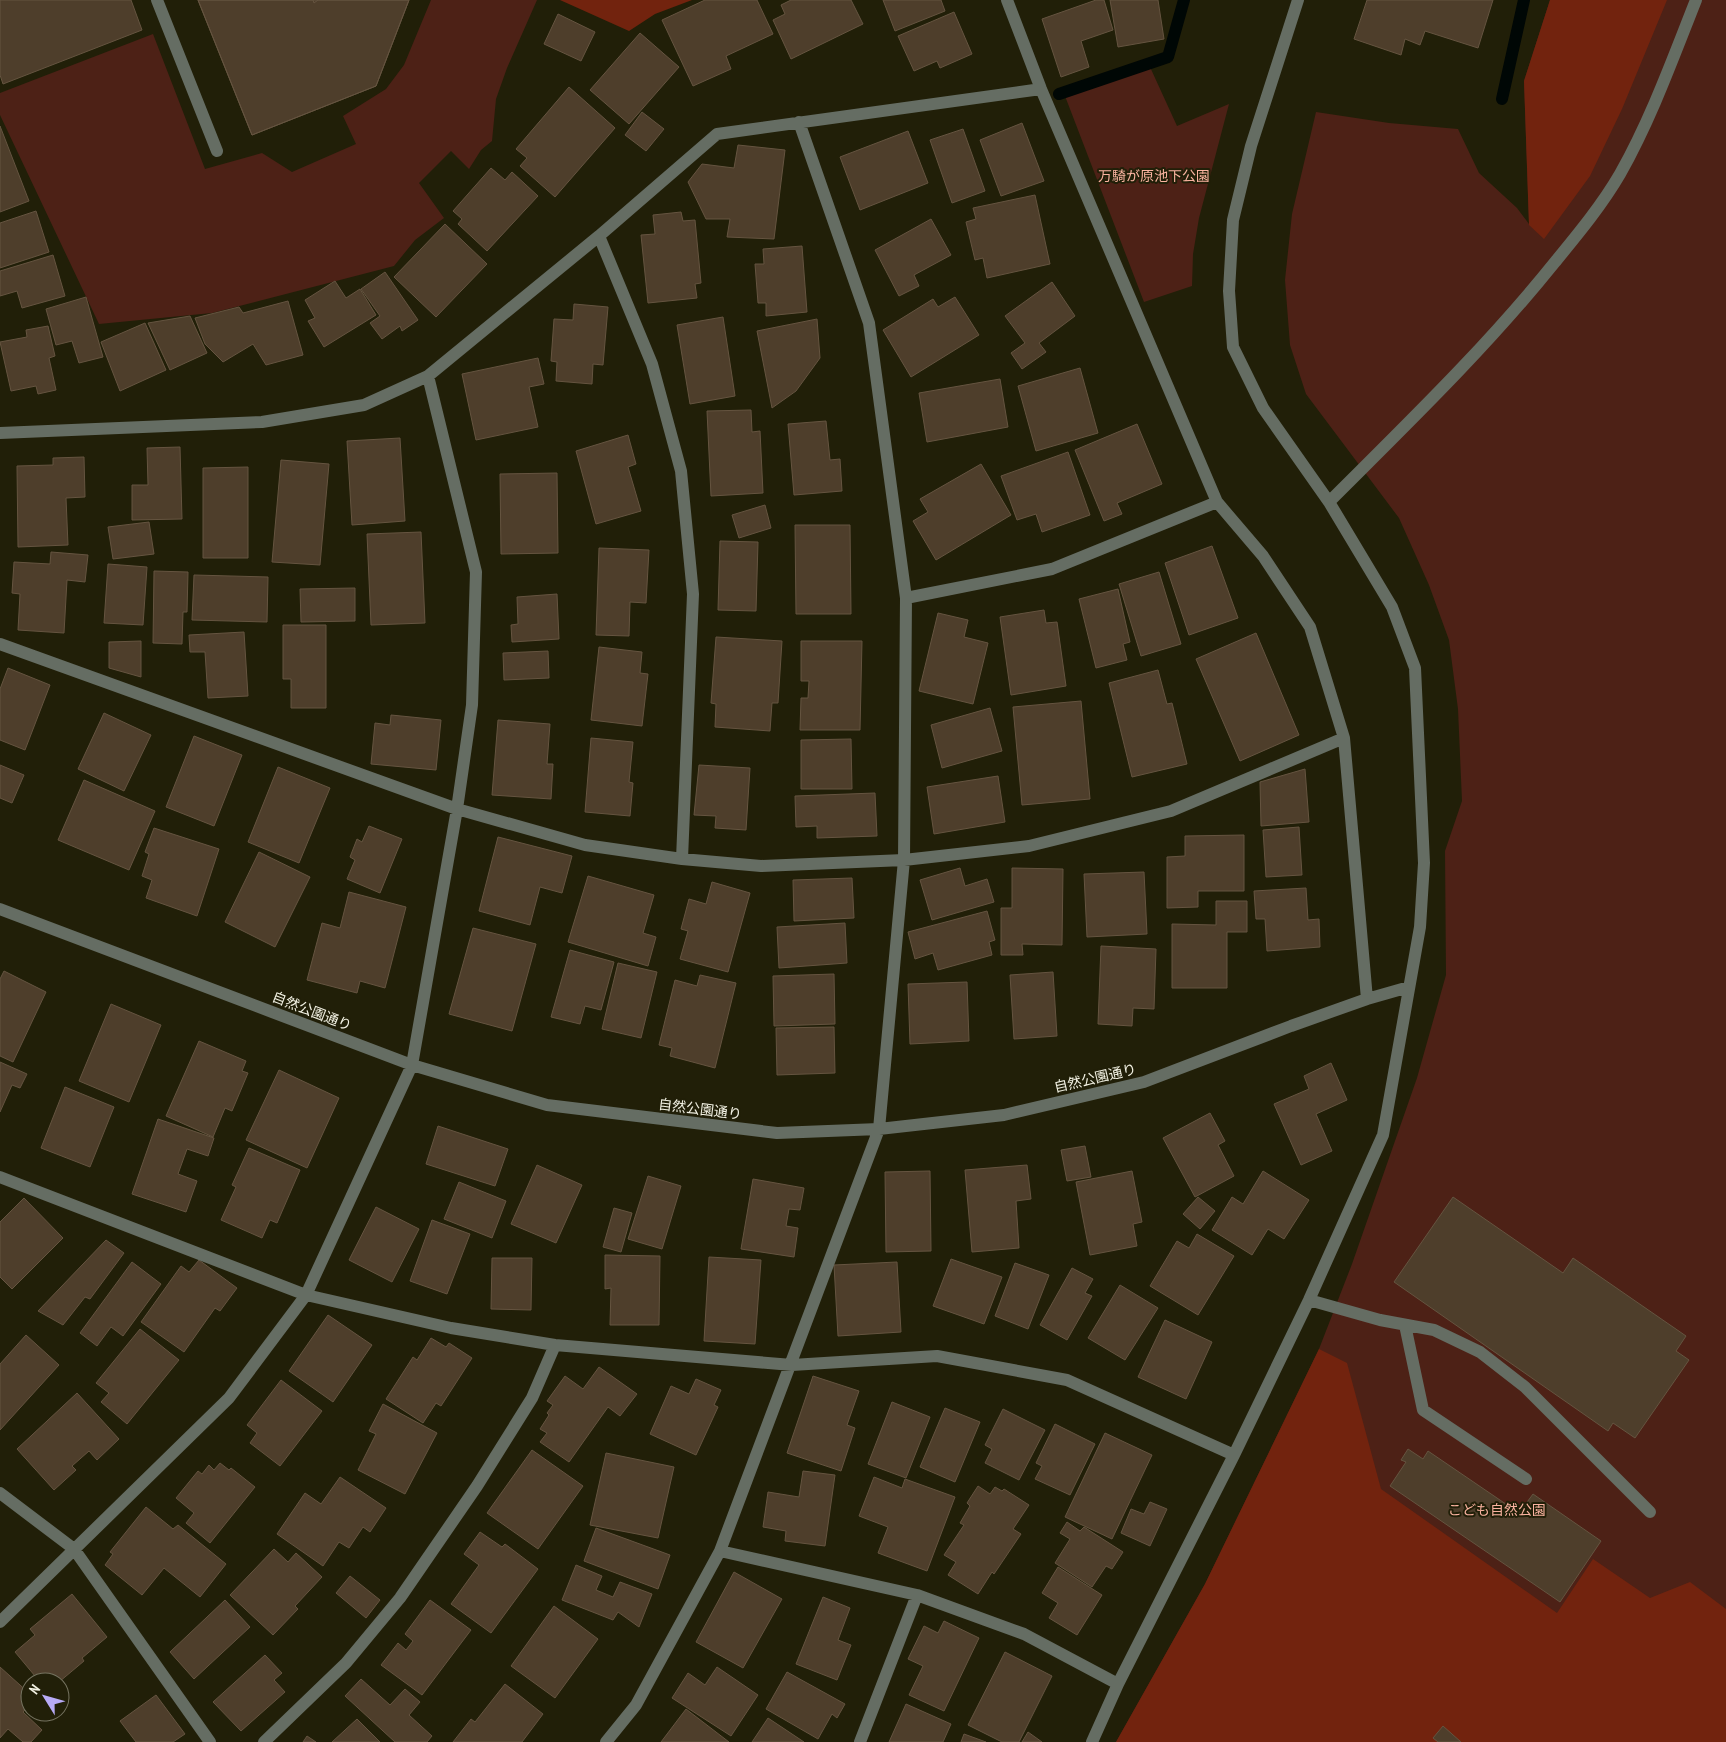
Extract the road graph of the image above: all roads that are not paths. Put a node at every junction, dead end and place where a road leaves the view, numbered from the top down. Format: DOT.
graph roads {
  1 [pos="158,0"];
  2 [pos="1007,0"];
  3 [pos="1298,0"];
  4 [pos="1696,0"];
  5 [pos="1041,90"];
  6 [pos="799,122"];
  7 [pos="217,151"];
  8 [pos="599,236"];
  9 [pos="428,376"];
  10 [pos="0,432"];
  11 [pos="1217,502"];
  12 [pos="1329,502"];
  13 [pos="906,598"];
  14 [pos="0,644"];
  15 [pos="1344,738"];
  16 [pos="457,809"];
  17 [pos="682,858"];
  18 [pos="904,860"];
  19 [pos="0,909"];
  20 [pos="1409,987"];
  21 [pos="1367,999"];
  22 [pos="412,1065"];
  23 [pos="879,1129"];
  24 [pos="0,1176"];
  25 [pos="306,1295"];
  26 [pos="1309,1300"];
  27 [pos="1405,1325"];
  28 [pos="555,1345"];
  29 [pos="792,1365"];
  30 [pos="1234,1455"];
  31 [pos="1526,1479"];
  32 [pos="0,1493"];
  33 [pos="1650,1512"];
  34 [pos="74,1549"];
  35 [pos="720,1551"];
  36 [pos="917,1596"];
  37 [pos="0,1622"];
  38 [pos="1118,1684"];
  39 [pos="210,1742"];
  40 [pos="264,1742"];
  41 [pos="606,1742"];
  42 [pos="860,1742"];
  43 [pos="1092,1742"];
  1 -- 7 [label="street"];
  2 -- 5 [label="street"];
  3 -- 12 [label="street"];
  4 -- 12 [label="street"];
  5 -- 6 [label="street"];
  5 -- 11 [label="street"];
  6 -- 8 [label="street"];
  6 -- 13 [label="street"];
  8 -- 9 [label="street"];
  8 -- 17 [label="street"];
  9 -- 10 [label="street"];
  9 -- 16 [label="street"];
  11 -- 13 [label="street"];
  11 -- 15 [label="street"];
  12 -- 20 [label="street"];
  13 -- 18 [label="street"];
  14 -- 16 [label="street"];
  15 -- 18 [label="street"];
  15 -- 21 [label="street"];
  16 -- 17 [label="street"];
  16 -- 22 [label="street"];
  17 -- 18 [label="street"];
  18 -- 23 [label="street"];
  19 -- 22 [label="street, 自然公園通り"];
  20 -- 21 [label="street, 自然公園通り"];
  20 -- 26 [label="street"];
  21 -- 23 [label="street, 自然公園通り"];
  22 -- 23 [label="street, 自然公園通り"];
  22 -- 25 [label="street"];
  23 -- 29 [label="street"];
  24 -- 25 [label="street"];
  25 -- 28 [label="street"];
  25 -- 34 [label="street"];
  26 -- 27 [label="street"];
  26 -- 30 [label="street"];
  27 -- 31 [label="street"];
  27 -- 33 [label="street"];
  28 -- 29 [label="street"];
  28 -- 40 [label="street"];
  29 -- 30 [label="street"];
  29 -- 35 [label="street"];
  30 -- 38 [label="street"];
  32 -- 34 [label="street"];
  34 -- 37 [label="street"];
  34 -- 39 [label="street"];
  35 -- 36 [label="street"];
  35 -- 41 [label="street"];
  36 -- 38 [label="street"];
  36 -- 42 [label="street"];
  38 -- 43 [label="street"];
}
